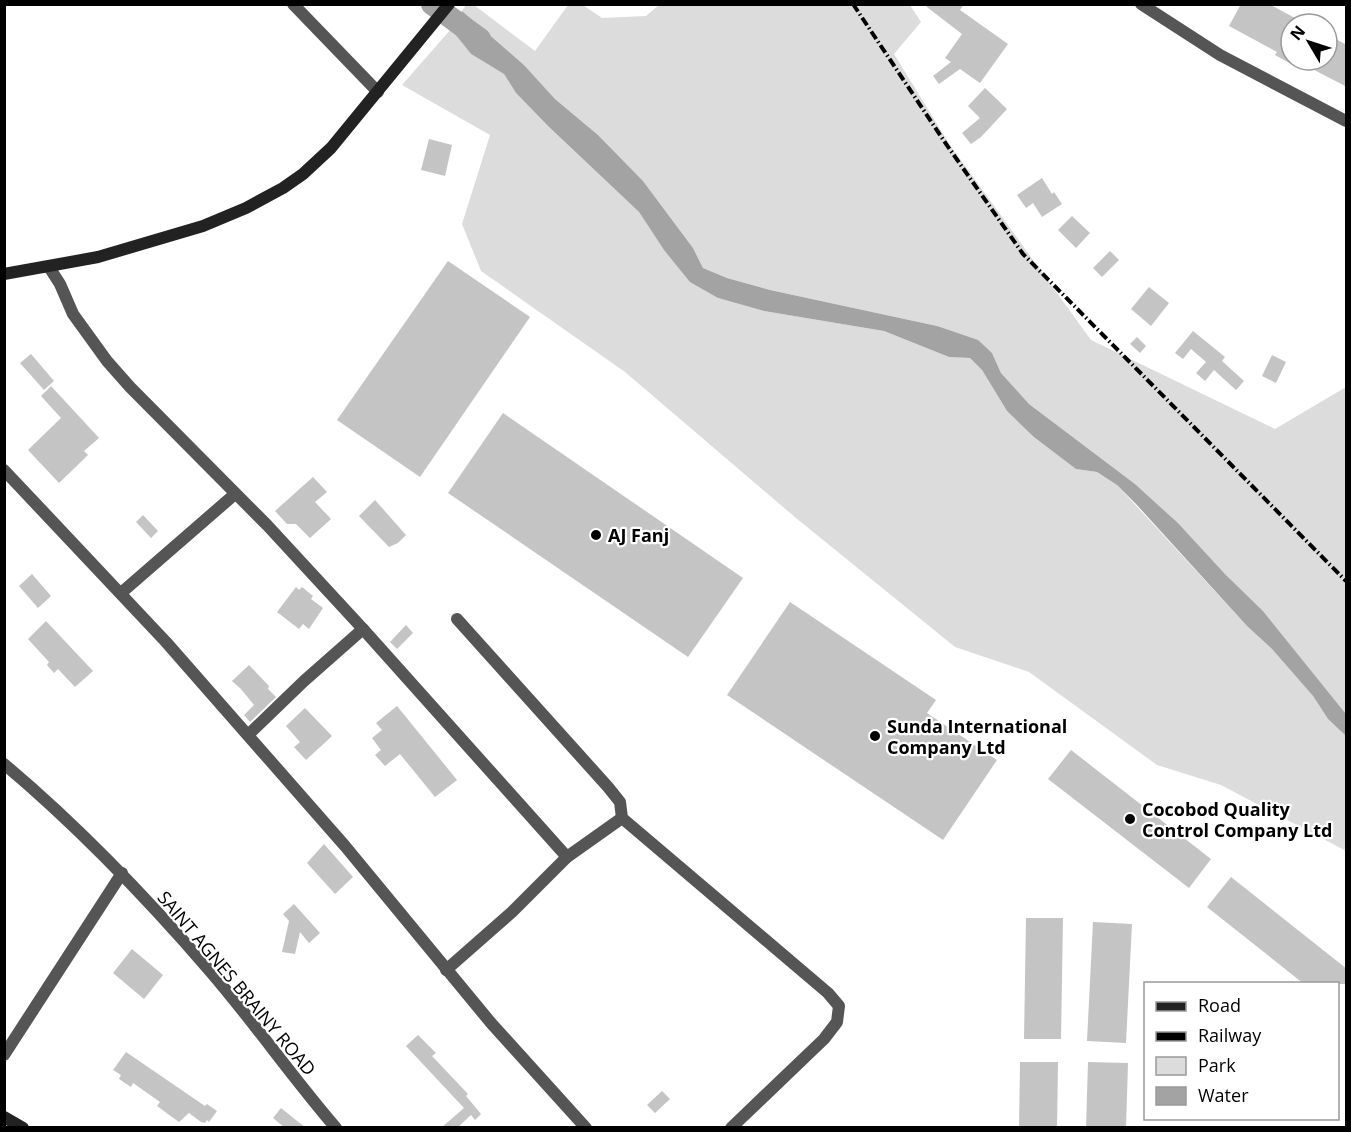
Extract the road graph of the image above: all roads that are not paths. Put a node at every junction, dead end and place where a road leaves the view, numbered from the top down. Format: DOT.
graph roads {
  1 [pos="293,4"];
  2 [pos="449,4"];
  3 [pos="1141,4"];
  4 [pos="378,92"];
  5 [pos="1347,121"];
  6 [pos="49,267"];
  7 [pos="4,274"];
  8 [pos="4,470"];
  9 [pos="235,494"];
  10 [pos="121,592"];
  11 [pos="457,619"];
  12 [pos="363,629"];
  13 [pos="248,735"];
  14 [pos="4,764"];
  15 [pos="622,818"];
  16 [pos="567,857"];
  17 [pos="122,873"];
  18 [pos="446,970"];
  19 [pos="4,1055"];
  20 [pos="4,1117"];
  21 [pos="23,1128"];
  22 [pos="336,1128"];
  23 [pos="586,1128"];
  24 [pos="731,1128"];
  1 -- 4 [label="street"];
  2 -- 4 [label="main road"];
  3 -- 5 [label="street"];
  4 -- 6 [label="main road"];
  6 -- 7 [label="main road"];
  6 -- 9 [label="street"];
  8 -- 10 [label="street"];
  9 -- 10 [label="street"];
  9 -- 12 [label="street"];
  10 -- 13 [label="street"];
  11 -- 15 [label="street"];
  12 -- 13 [label="street"];
  12 -- 16 [label="street"];
  13 -- 18 [label="street"];
  14 -- 17 [label="street, SAINT AGNES BRAINY ROAD"];
  15 -- 16 [label="street"];
  15 -- 24 [label="street"];
  16 -- 18 [label="street"];
  17 -- 19 [label="street"];
  17 -- 22 [label="street, SAINT AGNES BRAINY ROAD"];
  18 -- 23 [label="street"];
  20 -- 21 [label="main road"];
}
